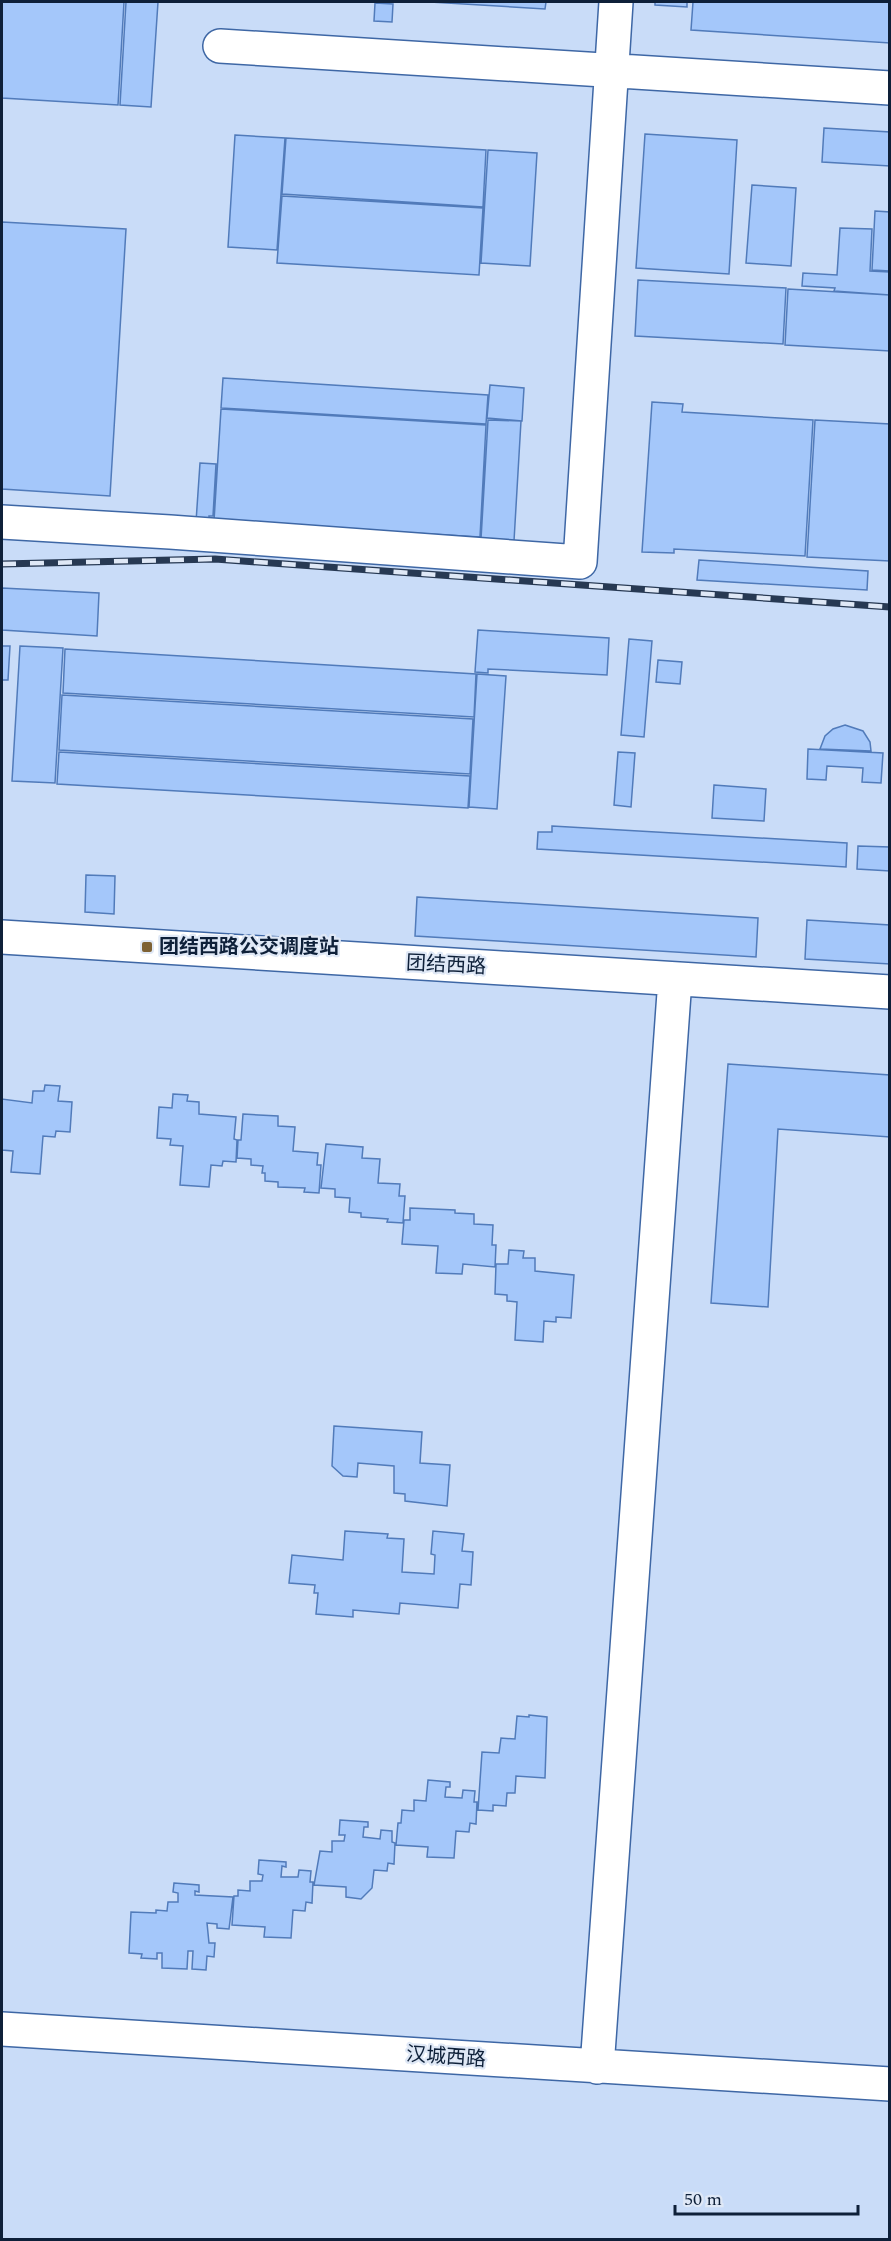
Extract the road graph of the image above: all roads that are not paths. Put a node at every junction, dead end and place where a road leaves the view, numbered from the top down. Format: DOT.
graph roads {
  1 [pos="616,2"];
  2 [pos="220,46"];
  3 [pos="611,70"];
  4 [pos="890,88"];
  5 [pos="2,522"];
  6 [pos="2,938"];
  7 [pos="675,979"];
  8 [pos="890,992"];
  9 [pos="2,2029"];
  10 [pos="597,2067"];
  11 [pos="890,2085"];
  1 -- 3 [label="street"];
  2 -- 3 [label="street"];
  3 -- 4 [label="street"];
  3 -- 5 [label="street"];
  6 -- 7 [label="street, 团结西路"];
  7 -- 8 [label="street, 团结西路"];
  7 -- 10 [label="street"];
  9 -- 10 [label="street, 汉城西路"];
  10 -- 11 [label="street, 汉城西路"];
}
